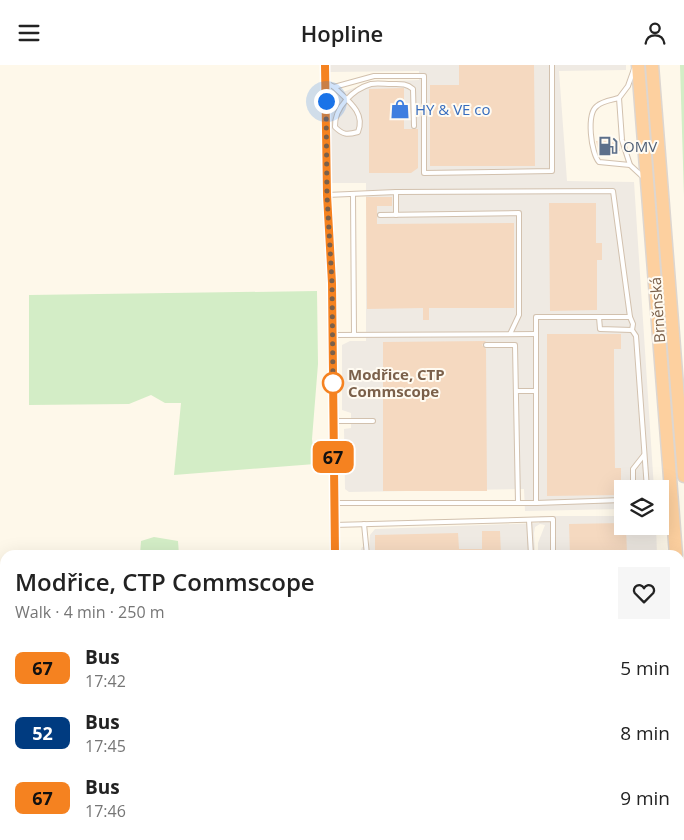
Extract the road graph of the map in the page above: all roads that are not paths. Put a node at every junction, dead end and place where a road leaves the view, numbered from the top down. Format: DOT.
graph roads {
  1 [pos="325,65"];
  2 [pos="552,65"];
  3 [pos="637,65"];
  4 [pos="652,65"];
  5 [pos="325,82"];
  6 [pos="334,87"];
  7 [pos="619,98"];
  8 [pos="346,99"];
  9 [pos="414,126"];
  10 [pos="630,165"];
  11 [pos="647,180"];
  12 [pos="396,193"];
  13 [pos="353,194"];
  14 [pos="327,195"];
  15 [pos="380,215"];
  16 [pos="396,215"];
  17 [pos="599,317"];
  18 [pos="630,317"];
  19 [pos="632,330"];
  20 [pos="536,334"];
  21 [pos="332,335"];
  22 [pos="354,335"];
  23 [pos="510,335"];
  24 [pos="486,345"];
  25 [pos="516,391"];
  26 [pos="536,391"];
  27 [pos="333,421"];
  28 [pos="373,421"];
  29 [pos="645,455"];
  30 [pos="684,476"];
  31 [pos="633,480"];
  32 [pos="646,480"];
  33 [pos="614,500"];
  34 [pos="334,503"];
  35 [pos="518,503"];
  36 [pos="536,503"];
  37 [pos="529,520"];
  38 [pos="364,524"];
  39 [pos="334,525"];
  40 [pos="335,550"];
  41 [pos="366,550"];
  42 [pos="531,550"];
  43 [pos="553,550"];
  44 [pos="676,550"];
  1 -- 5 [label="street"];
  2 -- 6 [label="lane"];
  3 -- 7 [label="lane"];
  3 -- 11 [label="highway, Brněnská"];
  4 -- 30 [label="highway, Brněnská"];
  5 -- 6 [label="lane"];
  5 -- 14 [label="street"];
  6 -- 8 [label="lane"];
  7 -- 10 [label="lane"];
  7 -- 10 [label="lane"];
  8 -- 8 [label="lane"];
  8 -- 9 [label="lane"];
  10 -- 11 [label="lane"];
  11 -- 44 [label="highway, Brněnská"];
  12 -- 13 [label="lane"];
  12 -- 16 [label="lane"];
  12 -- 18 [label="lane"];
  13 -- 14 [label="lane"];
  13 -- 22 [label="lane"];
  14 -- 21 [label="street"];
  15 -- 16 [label="lane"];
  16 -- 23 [label="lane"];
  17 -- 18 [label="lane"];
  17 -- 19 [label="lane"];
  17 -- 20 [label="lane"];
  18 -- 19 [label="lane"];
  19 -- 29 [label="lane"];
  20 -- 23 [label="lane"];
  20 -- 26 [label="lane"];
  21 -- 22 [label="lane"];
  21 -- 27 [label="street"];
  22 -- 23 [label="lane"];
  24 -- 25 [label="lane"];
  25 -- 26 [label="lane"];
  25 -- 35 [label="lane"];
  26 -- 36 [label="lane"];
  27 -- 28 [label="lane"];
  27 -- 34 [label="street"];
  29 -- 31 [label="lane"];
  29 -- 32 [label="lane"];
  33 -- 36 [label="lane"];
  34 -- 35 [label="lane"];
  34 -- 39 [label="street"];
  35 -- 36 [label="lane"];
  37 -- 38 [label="lane"];
  37 -- 42 [label="lane"];
  37 -- 43 [label="lane"];
  38 -- 39 [label="lane"];
  38 -- 41 [label="lane"];
  39 -- 40 [label="street"];
}
